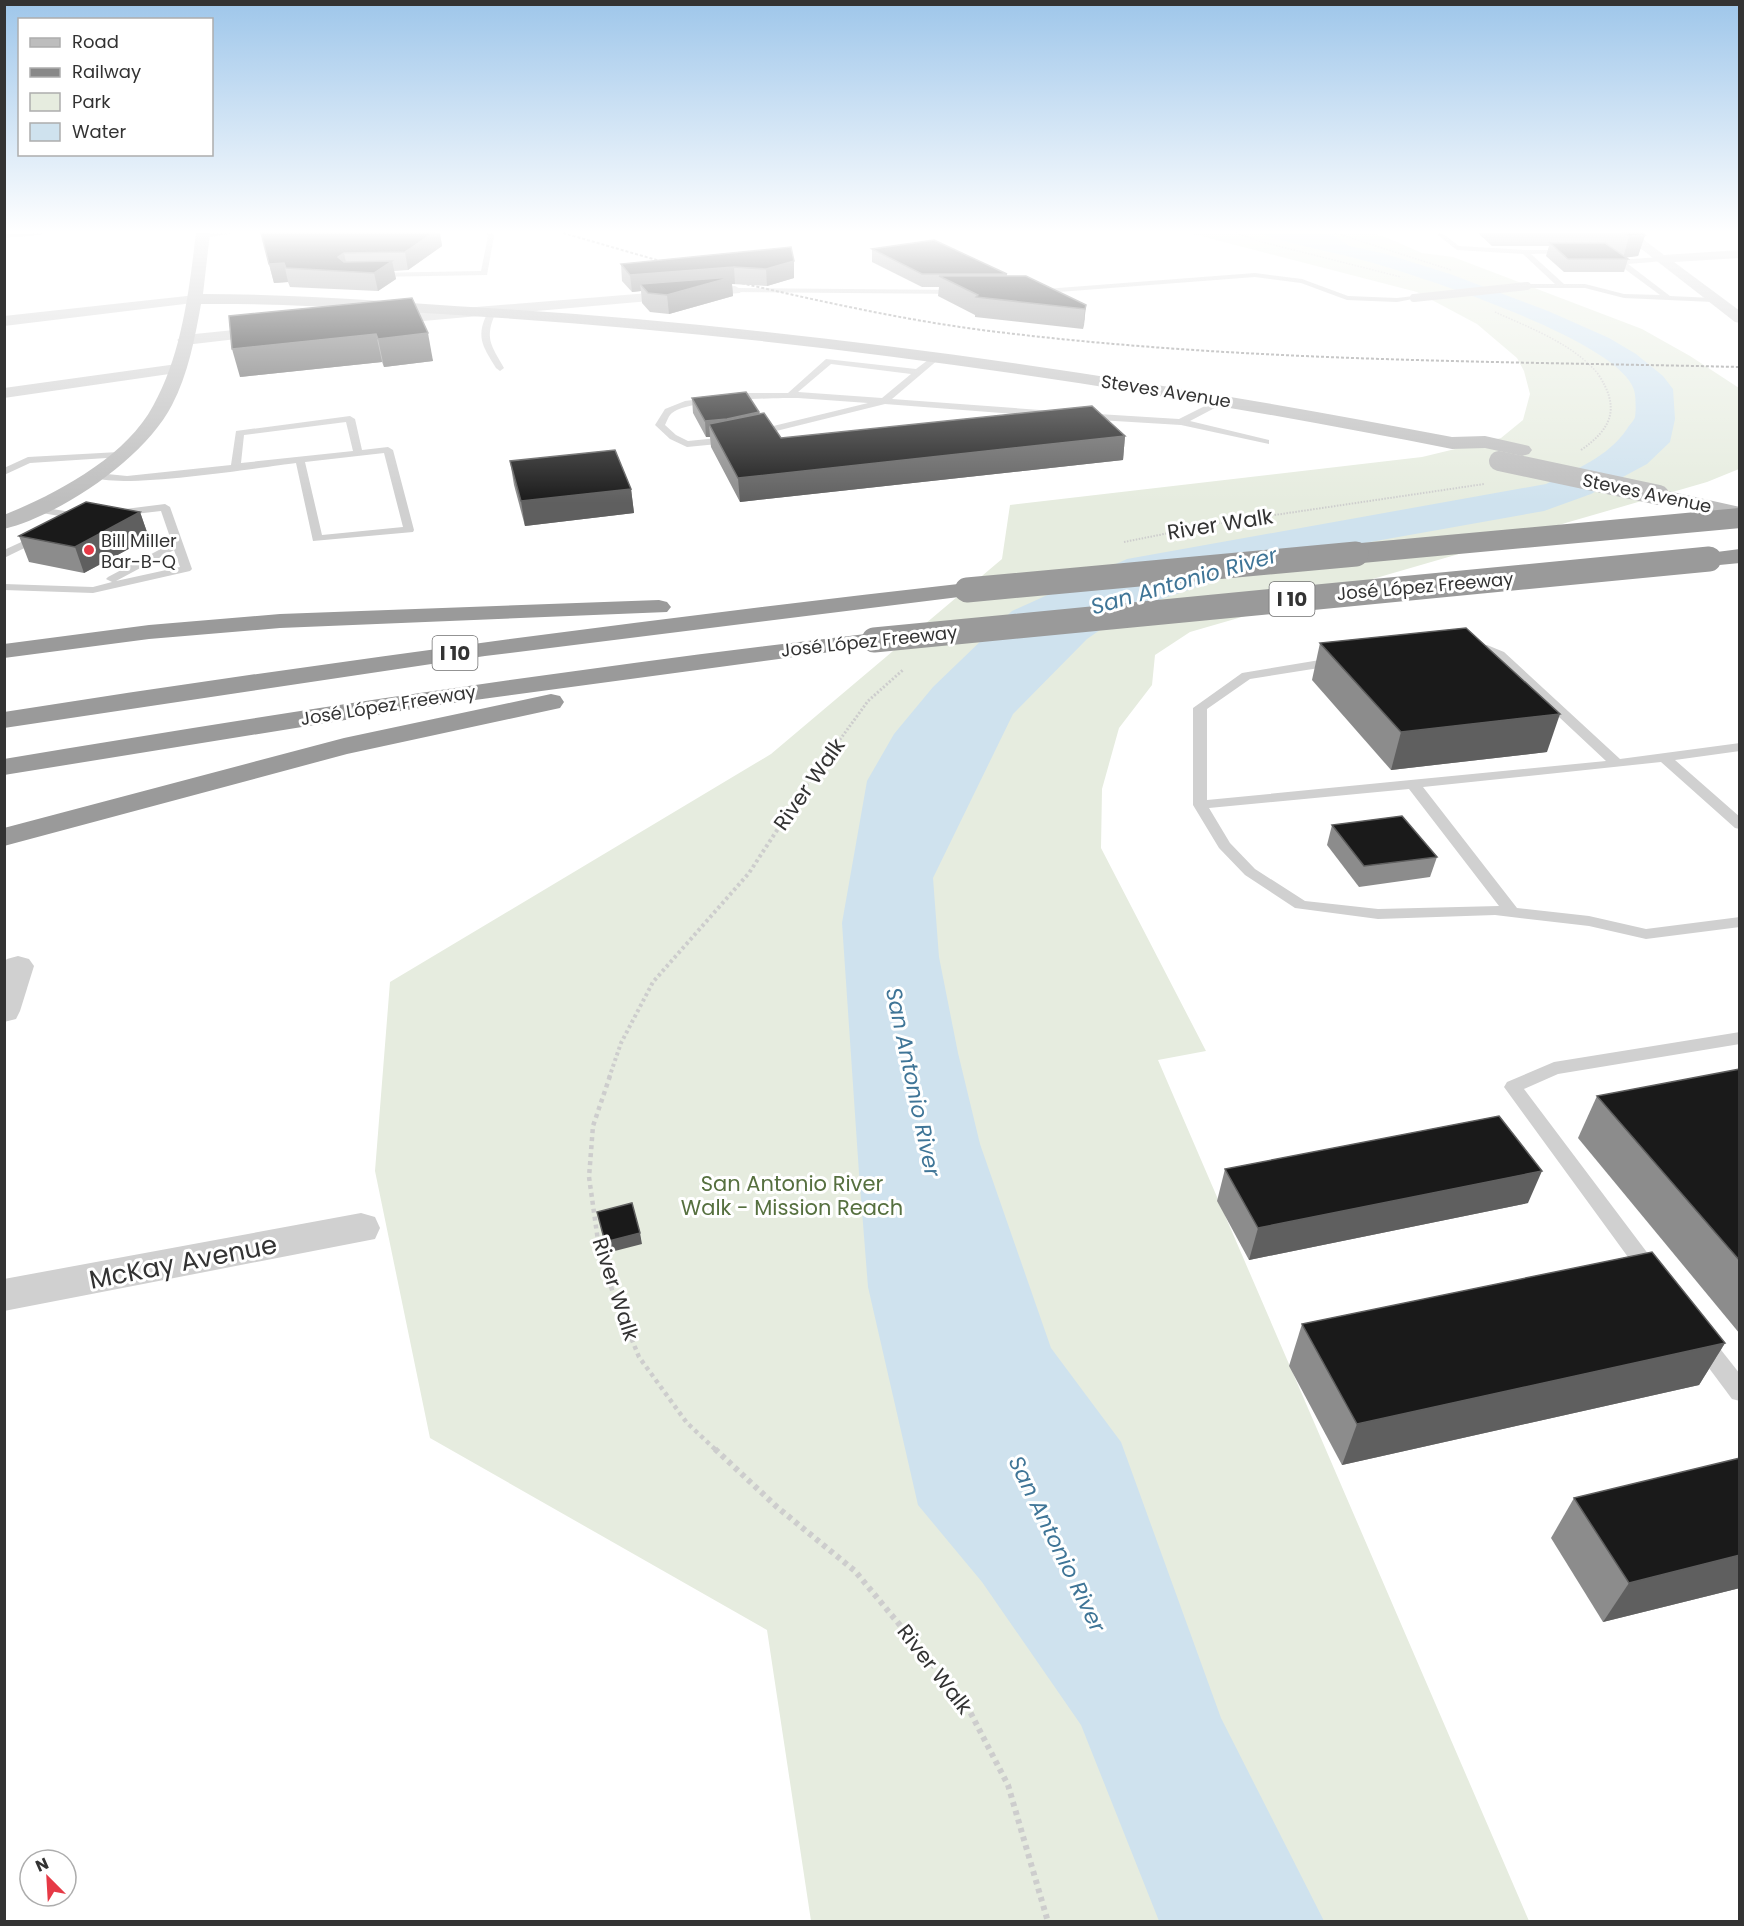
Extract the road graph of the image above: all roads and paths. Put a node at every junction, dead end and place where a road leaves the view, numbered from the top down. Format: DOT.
graph roads {
  1 [pos="189,323"];
  2 [pos="486,323"];
  3 [pos="617,323"];
  4 [pos="1519,323"];
  5 [pos="291,329"];
  6 [pos="185,339"];
  7 [pos="936,357"];
  8 [pos="500,368"];
  9 [pos="177,369"];
  10 [pos="917,372"];
  11 [pos="4,393"];
  12 [pos="789,396"];
  13 [pos="1222,400"];
  14 [pos="883,402"];
  15 [pos="1059,415"];
  16 [pos="1071,416"];
  17 [pos="1181,422"];
  18 [pos="1266,442"];
  19 [pos="1452,443"];
  20 [pos="1578,452"];
  21 [pos="358,453"];
  22 [pos="119,455"];
  23 [pos="28,460"];
  24 [pos="300,460"];
  25 [pos="4,464"];
  26 [pos="236,467"];
  27 [pos="4,472"];
  28 [pos="97,476"];
  29 [pos="1486,484"];
  30 [pos="1740,497"];
  31 [pos="34,509"];
  32 [pos="1740,513"];
  33 [pos="89,516"];
  34 [pos="1740,519"];
  35 [pos="5,524"];
  36 [pos="1121,543"];
  37 [pos="178,544"];
  38 [pos="4,555"];
  39 [pos="1740,556"];
  40 [pos="4,587"];
  41 [pos="93,590"];
  42 [pos="906,597"];
  43 [pos="4,651"];
  44 [pos="1452,652"];
  45 [pos="751,654"];
  46 [pos="1348,660"];
  47 [pos="911,663"];
  48 [pos="4,720"];
  49 [pos="1740,747"];
  50 [pos="1663,757"];
  51 [pos="1617,764"];
  52 [pos="4,767"];
  53 [pos="1413,784"];
  54 [pos="1200,805"];
  55 [pos="1740,825"];
  56 [pos="4,837"];
  57 [pos="1512,912"];
  58 [pos="1740,922"];
  59 [pos="18,966"];
  60 [pos="4,1011"];
  61 [pos="1740,1038"];
  62 [pos="361,1228"];
  63 [pos="1662,1287"];
  64 [pos="4,1295"];
  65 [pos="1690,1325"];
  66 [pos="1740,1392"];
  67 [pos="1048,1922"];
  1 -- 6 [label="main road"];
  2 -- 8 [label="lane"];
  3 -- 7 [label="main road, Steves Avenue"];
  4 -- 20 [label="path"];
  5 -- 6 [label="street"];
  6 -- 9 [label="main road"];
  7 -- 10 [label="lane"];
  7 -- 13 [label="main road, Steves Avenue"];
  9 -- 11 [label="street"];
  9 -- 22 [label="main road"];
  10 -- 12 [label="lane"];
  10 -- 14 [label="lane"];
  12 -- 14 [label="lane"];
  12 -- 14 [label="lane"];
  13 -- 17 [label="lane"];
  13 -- 19 [label="main road, Steves Avenue"];
  14 -- 15 [label="lane"];
  16 -- 17 [label="lane"];
  17 -- 18 [label="lane"];
  19 -- 30 [label="main road, Steves Avenue"];
  19 -- 32 [label="main road, Steves Avenue, bridge"];
  21 -- 24 [label="lane"];
  21 -- 24 [label="lane"];
  21 -- 26 [label="lane"];
  22 -- 23 [label="lane"];
  22 -- 28 [label="main road"];
  23 -- 25 [label="lane"];
  23 -- 27 [label="lane"];
  24 -- 26 [label="lane"];
  26 -- 28 [label="lane"];
  28 -- 31 [label="main road"];
  29 -- 36 [label="path, River Walk"];
  31 -- 33 [label="lane"];
  31 -- 35 [label="main road"];
  33 -- 37 [label="lane"];
  33 -- 38 [label="lane"];
  34 -- 42 [label="highway, José López Freeway / I 10, bridge"];
  37 -- 41 [label="lane"];
  37 -- 41 [label="lane"];
  39 -- 45 [label="highway, José López Freeway / I 10, bridge"];
  40 -- 41 [label="lane"];
  42 -- 43 [label="highway"];
  42 -- 48 [label="highway, José López Freeway / I 10"];
  44 -- 51 [label="lane"];
  45 -- 52 [label="highway, José López Freeway / I 10"];
  45 -- 56 [label="highway"];
  46 -- 54 [label="lane"];
  47 -- 67 [label="path, River Walk"];
  49 -- 50 [label="lane"];
  50 -- 51 [label="lane"];
  50 -- 55 [label="lane"];
  51 -- 53 [label="lane"];
  53 -- 54 [label="lane"];
  53 -- 57 [label="lane"];
  54 -- 57 [label="lane"];
  57 -- 58 [label="lane"];
  59 -- 60 [label="street"];
  61 -- 63 [label="lane"];
  62 -- 64 [label="street, McKay Avenue"];
  65 -- 66 [label="lane"];
}
